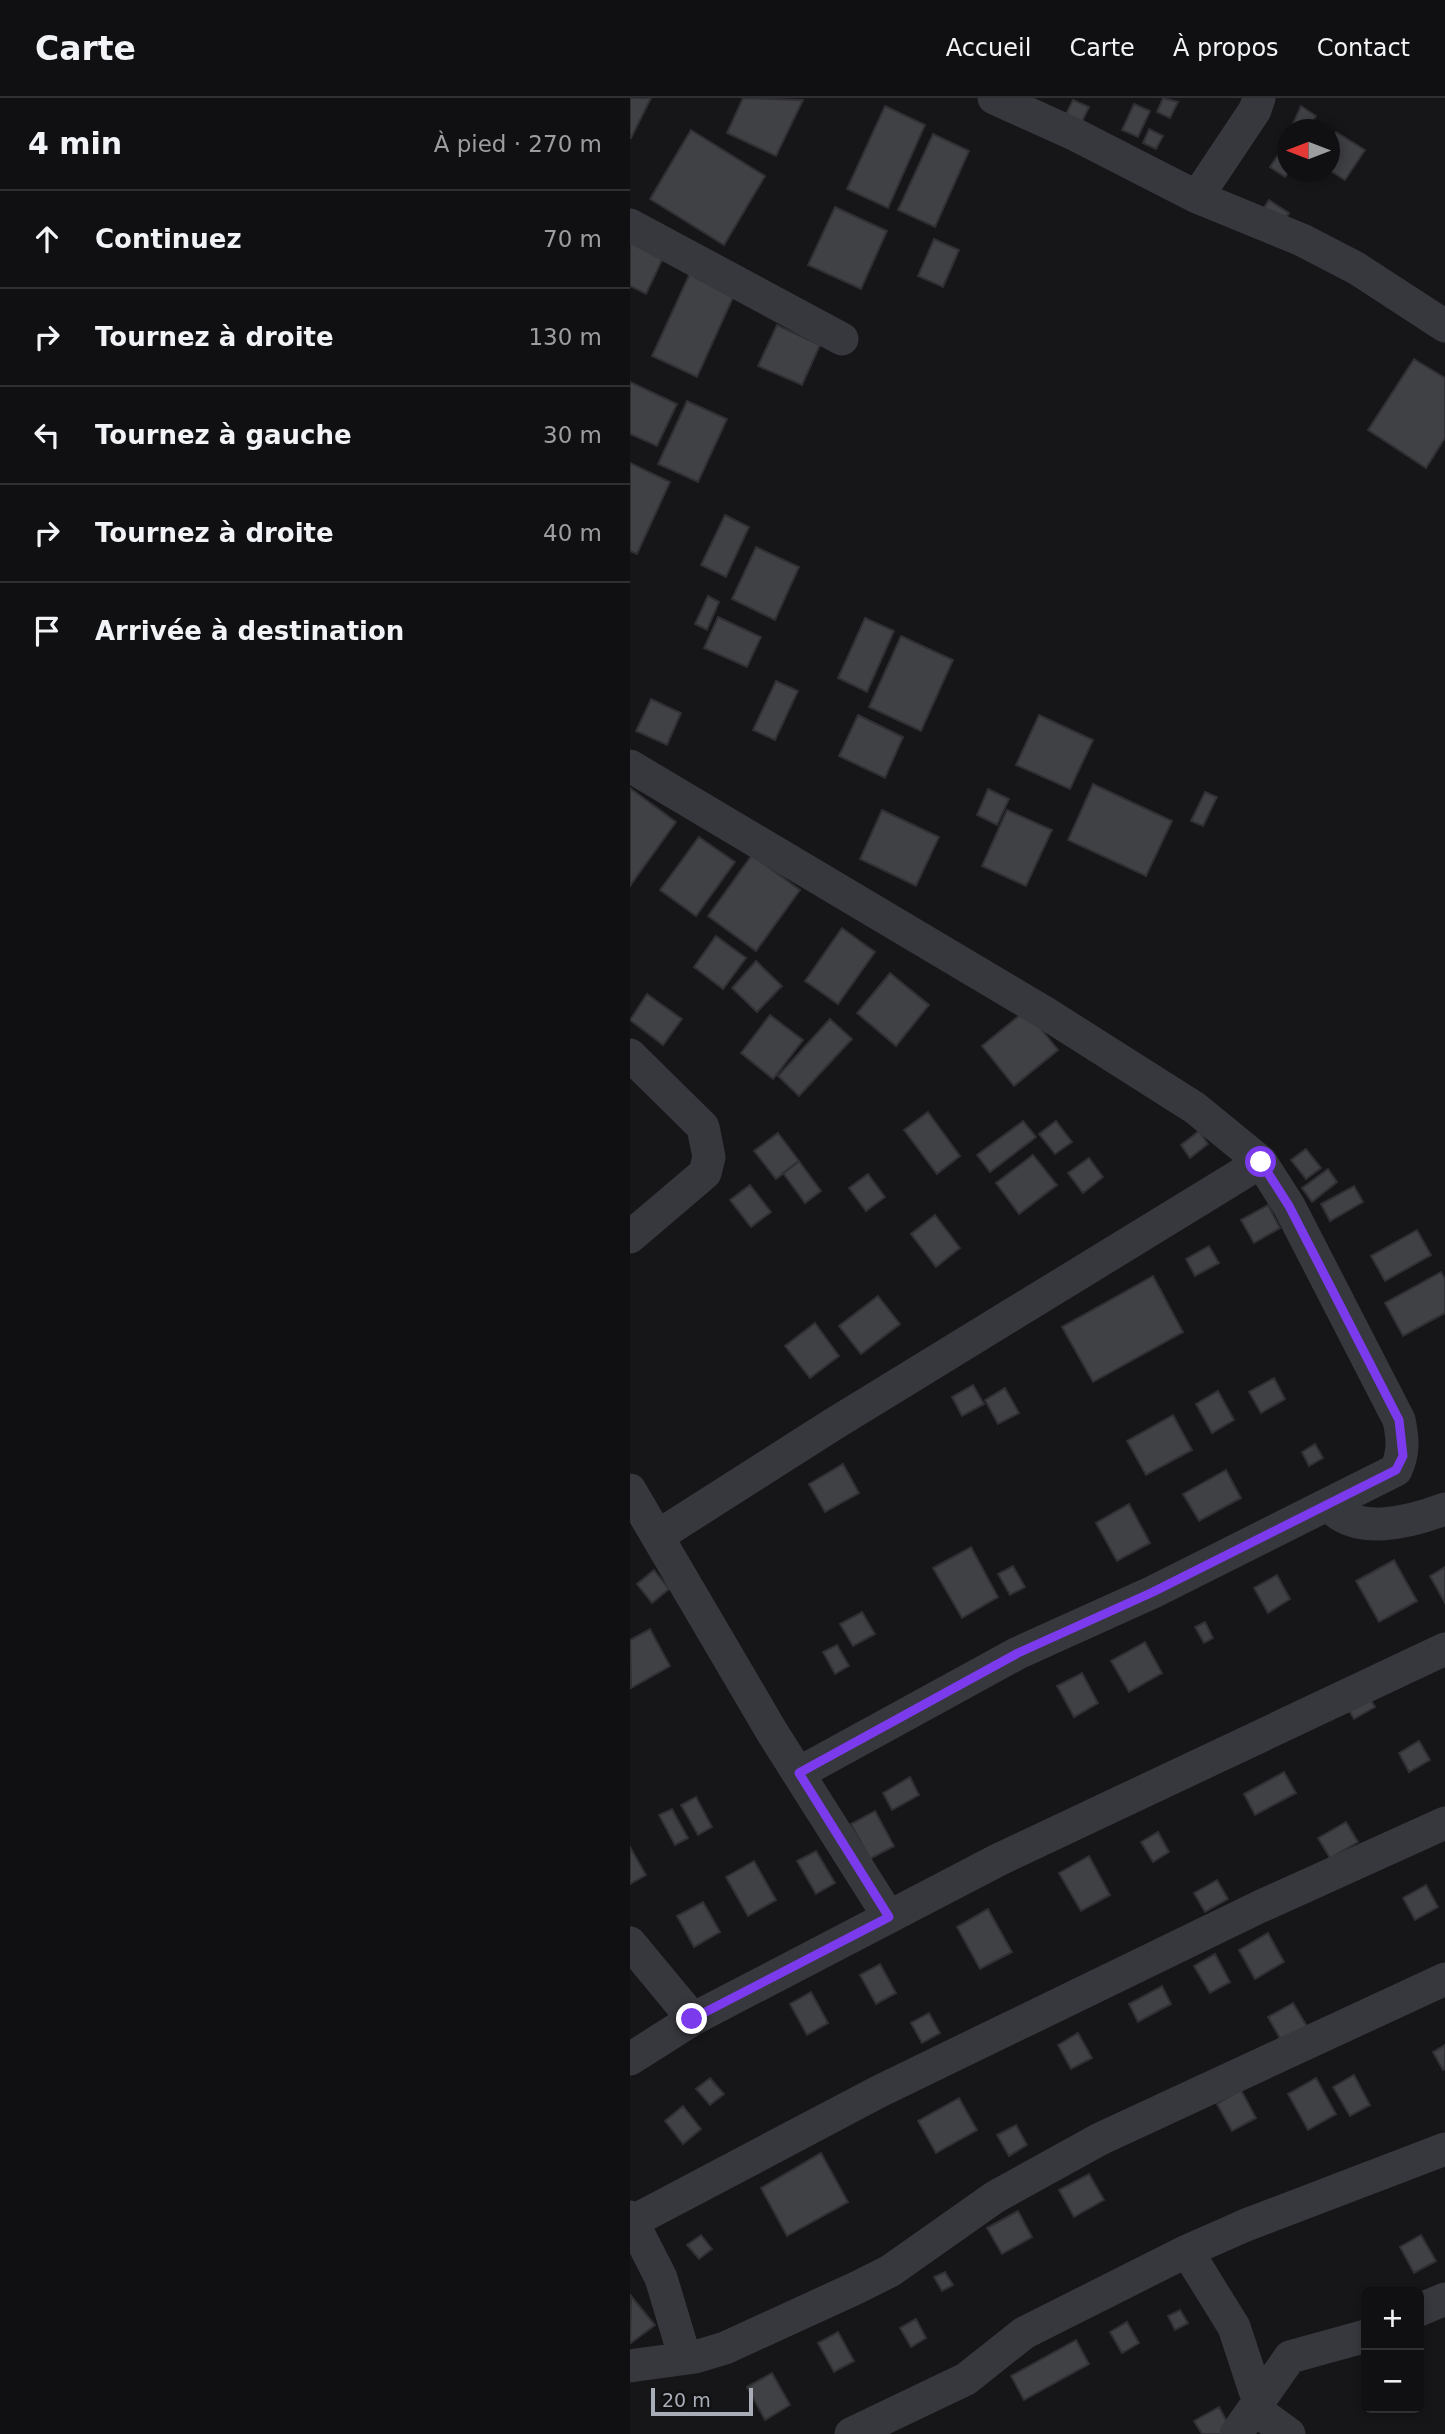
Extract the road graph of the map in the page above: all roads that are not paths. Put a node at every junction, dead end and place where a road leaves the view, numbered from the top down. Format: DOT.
graph roads {
  1 [pos="994,98"];
  2 [pos="1259,98"];
  3 [pos="1197,197"];
  4 [pos="630,225"];
  5 [pos="1445,326"];
  6 [pos="842,340"];
  7 [pos="630,766"];
  8 [pos="630,1055"];
  9 [pos="1261,1162"];
  10 [pos="630,1237"];
  11 [pos="630,1490"];
  12 [pos="1328,1504"];
  13 [pos="1445,1509"];
  14 [pos="658,1536"];
  15 [pos="1445,1649"];
  16 [pos="799,1773"];
  17 [pos="1445,1823"];
  18 [pos="889,1917"];
  19 [pos="630,1943"];
  20 [pos="1445,1979"];
  21 [pos="692,2019"];
  22 [pos="630,2059"];
  23 [pos="1445,2149"];
  24 [pos="631,2221"];
  25 [pos="1187,2251"];
  26 [pos="1445,2299"];
  27 [pos="1424,2308"];
  28 [pos="1361,2337"];
  29 [pos="685,2358"];
  30 [pos="630,2366"];
  31 [pos="1257,2403"];
  32 [pos="851,2434"];
  33 [pos="1236,2434"];
  34 [pos="1289,2434"];
  1 -- 3 [label="street"];
  2 -- 3 [label="street"];
  3 -- 5 [label="street"];
  4 -- 6 [label="street"];
  7 -- 9 [label="street"];
  8 -- 10 [label="street"];
  9 -- 12 [label="street"];
  9 -- 14 [label="street"];
  11 -- 14 [label="street"];
  12 -- 13 [label="street"];
  12 -- 16 [label="street"];
  14 -- 16 [label="street"];
  15 -- 18 [label="street"];
  16 -- 18 [label="street"];
  17 -- 24 [label="street"];
  18 -- 21 [label="street"];
  19 -- 21 [label="street"];
  20 -- 29 [label="street"];
  21 -- 22 [label="street"];
  23 -- 25 [label="street"];
  24 -- 29 [label="street"];
  25 -- 31 [label="street"];
  25 -- 32 [label="street"];
  26 -- 27 [label="street"];
  28 -- 31 [label="street"];
  29 -- 30 [label="street"];
  31 -- 33 [label="street"];
  31 -- 34 [label="street"];
}
